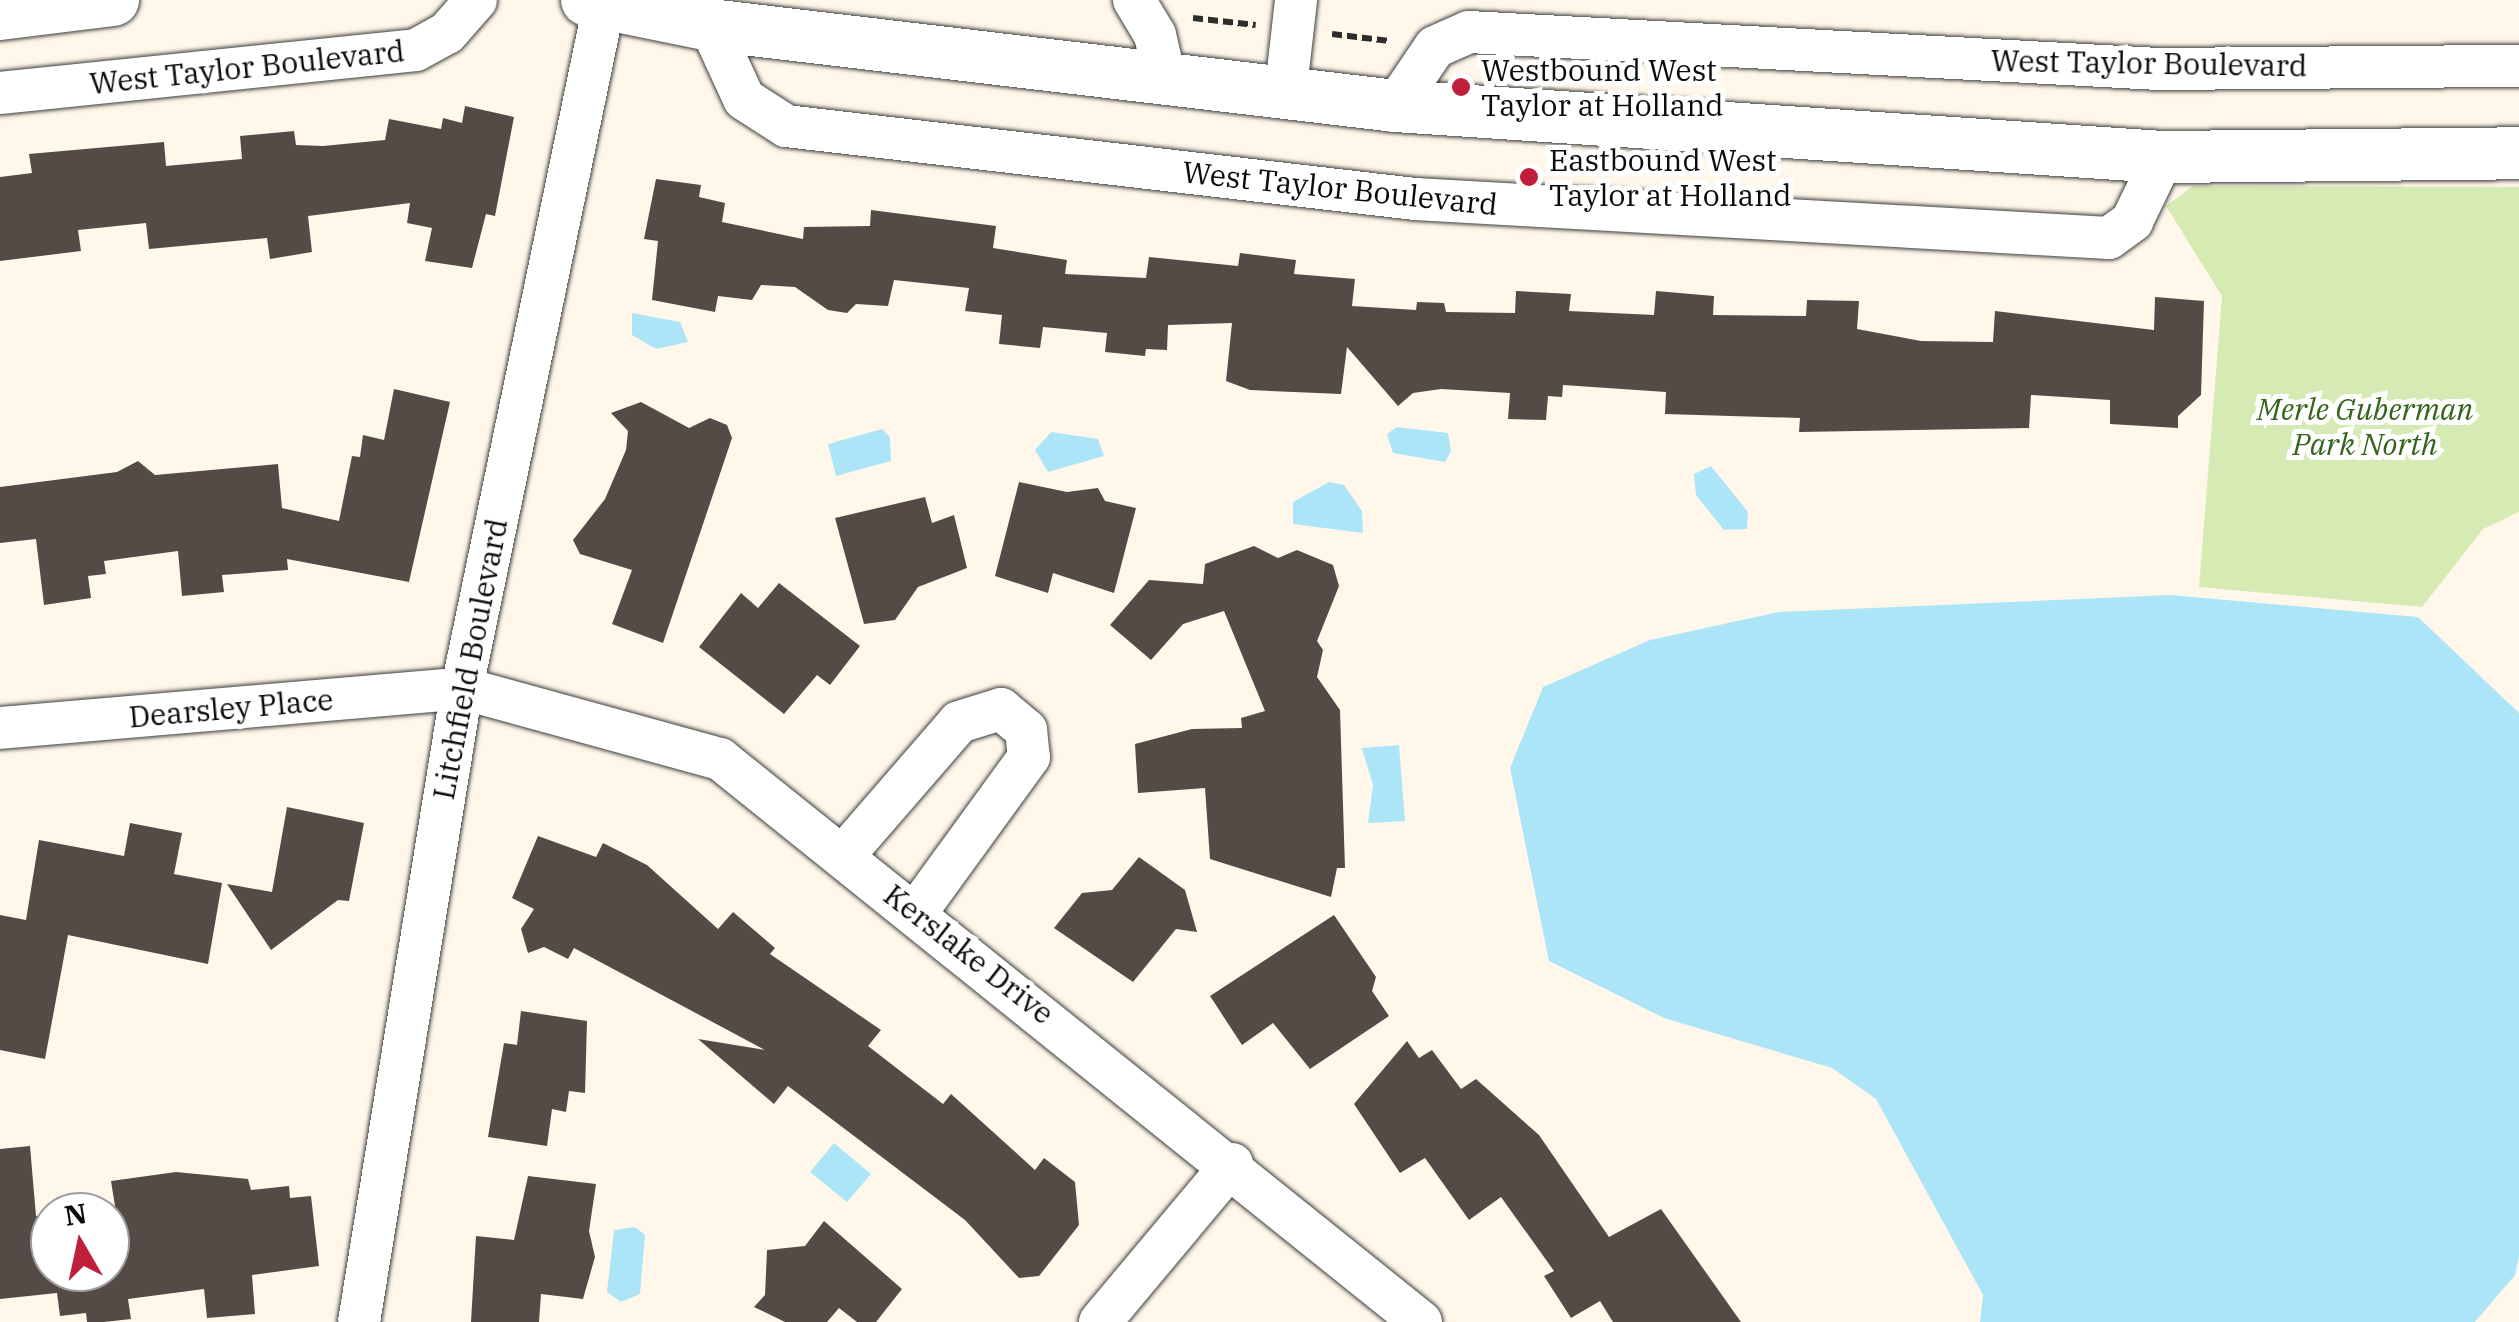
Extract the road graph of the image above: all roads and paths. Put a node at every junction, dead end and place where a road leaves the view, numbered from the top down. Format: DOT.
graph roads {
  1 [pos="113,0"];
  2 [pos="476,0"];
  3 [pos="1134,0"];
  4 [pos="1296,0"];
  5 [pos="599,1"];
  6 [pos="0,14"];
  7 [pos="710,25"];
  8 [pos="2519,66"];
  9 [pos="1166,83"];
  10 [pos="0,93"];
  11 [pos="1284,97"];
  12 [pos="1395,106"];
  13 [pos="2519,154"];
  14 [pos="2163,156"];
  15 [pos="462,688"];
  16 [pos="0,728"];
  17 [pos="843,856"];
  18 [pos="918,911"];
  19 [pos="1232,1164"];
  20 [pos="359,1322"];
  21 [pos="1100,1322"];
  22 [pos="1421,1322"];
  1 -- 6 [label="street"];
  2 -- 10 [label="street, West Taylor Boulevard"];
  3 -- 9 [label="street"];
  4 -- 11 [label="street"];
  5 -- 7 [label="street"];
  5 -- 15 [label="street, Litchfield Boulevard"];
  7 -- 9 [label="street"];
  7 -- 14 [label="street, West Taylor Boulevard"];
  8 -- 12 [label="street, West Taylor Boulevard"];
  9 -- 11 [label="street"];
  11 -- 12 [label="street"];
  12 -- 14 [label="street"];
  13 -- 14 [label="street"];
  15 -- 16 [label="street, Dearsley Place"];
  15 -- 17 [label="street, Kerslake Drive"];
  15 -- 20 [label="street, Litchfield Boulevard"];
  17 -- 18 [label="street, Kerslake Drive"];
  17 -- 18 [label="street"];
  18 -- 19 [label="street, Kerslake Drive"];
  19 -- 21 [label="street"];
  19 -- 22 [label="street, Kerslake Drive"];
}
